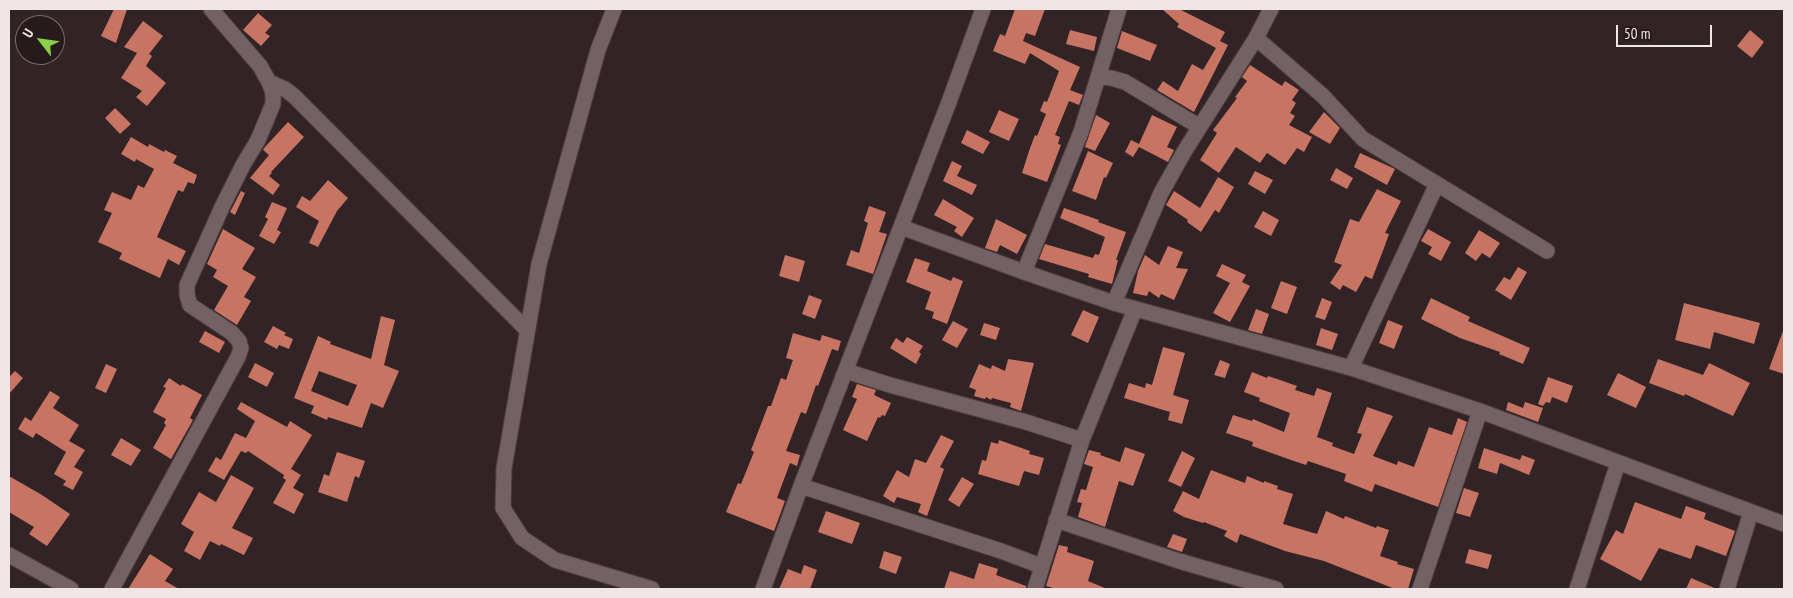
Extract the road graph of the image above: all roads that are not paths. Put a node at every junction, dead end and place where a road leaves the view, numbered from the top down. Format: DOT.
graph roads {
  1 [pos="211,9"];
  2 [pos="614,9"];
  3 [pos="983,9"];
  4 [pos="1119,9"];
  5 [pos="1272,9"];
  6 [pos="1256,38"];
  7 [pos="1098,77"];
  8 [pos="270,82"];
  9 [pos="1200,127"];
  10 [pos="1437,184"];
  11 [pos="902,227"];
  12 [pos="1547,251"];
  13 [pos="1024,272"];
  14 [pos="1114,303"];
  15 [pos="1135,309"];
  16 [pos="527,330"];
  17 [pos="1351,368"];
  18 [pos="846,371"];
  19 [pos="1480,411"];
  20 [pos="1082,440"];
  21 [pos="1618,463"];
  22 [pos="801,486"];
  23 [pos="1751,512"];
  24 [pos="1056,520"];
  25 [pos="1784,524"];
  26 [pos="9,555"];
  27 [pos="1041,566"];
  28 [pos="71,589"];
  29 [pos="112,589"];
  30 [pos="652,589"];
  31 [pos="763,589"];
  32 [pos="1035,589"];
  33 [pos="1276,589"];
  34 [pos="1420,589"];
  35 [pos="1577,589"];
  36 [pos="1727,589"];
  1 -- 8 [label="street"];
  2 -- 16 [label="street"];
  3 -- 11 [label="street"];
  4 -- 7 [label="street"];
  5 -- 6 [label="street"];
  6 -- 9 [label="street"];
  6 -- 10 [label="street"];
  7 -- 9 [label="street"];
  7 -- 13 [label="street"];
  8 -- 16 [label="street"];
  8 -- 29 [label="street"];
  9 -- 14 [label="street"];
  10 -- 12 [label="street"];
  10 -- 17 [label="street"];
  11 -- 13 [label="street"];
  11 -- 18 [label="street"];
  13 -- 14 [label="street"];
  14 -- 15 [label="street"];
  15 -- 17 [label="street"];
  15 -- 20 [label="street"];
  16 -- 30 [label="street"];
  17 -- 19 [label="street"];
  18 -- 20 [label="street"];
  18 -- 22 [label="street"];
  19 -- 21 [label="street"];
  19 -- 34 [label="street"];
  20 -- 24 [label="street"];
  21 -- 23 [label="street"];
  21 -- 35 [label="street"];
  22 -- 27 [label="street"];
  22 -- 31 [label="street"];
  23 -- 25 [label="street"];
  23 -- 36 [label="street"];
  24 -- 27 [label="street"];
  24 -- 33 [label="street"];
  26 -- 28 [label="street"];
  27 -- 32 [label="street"];
}
